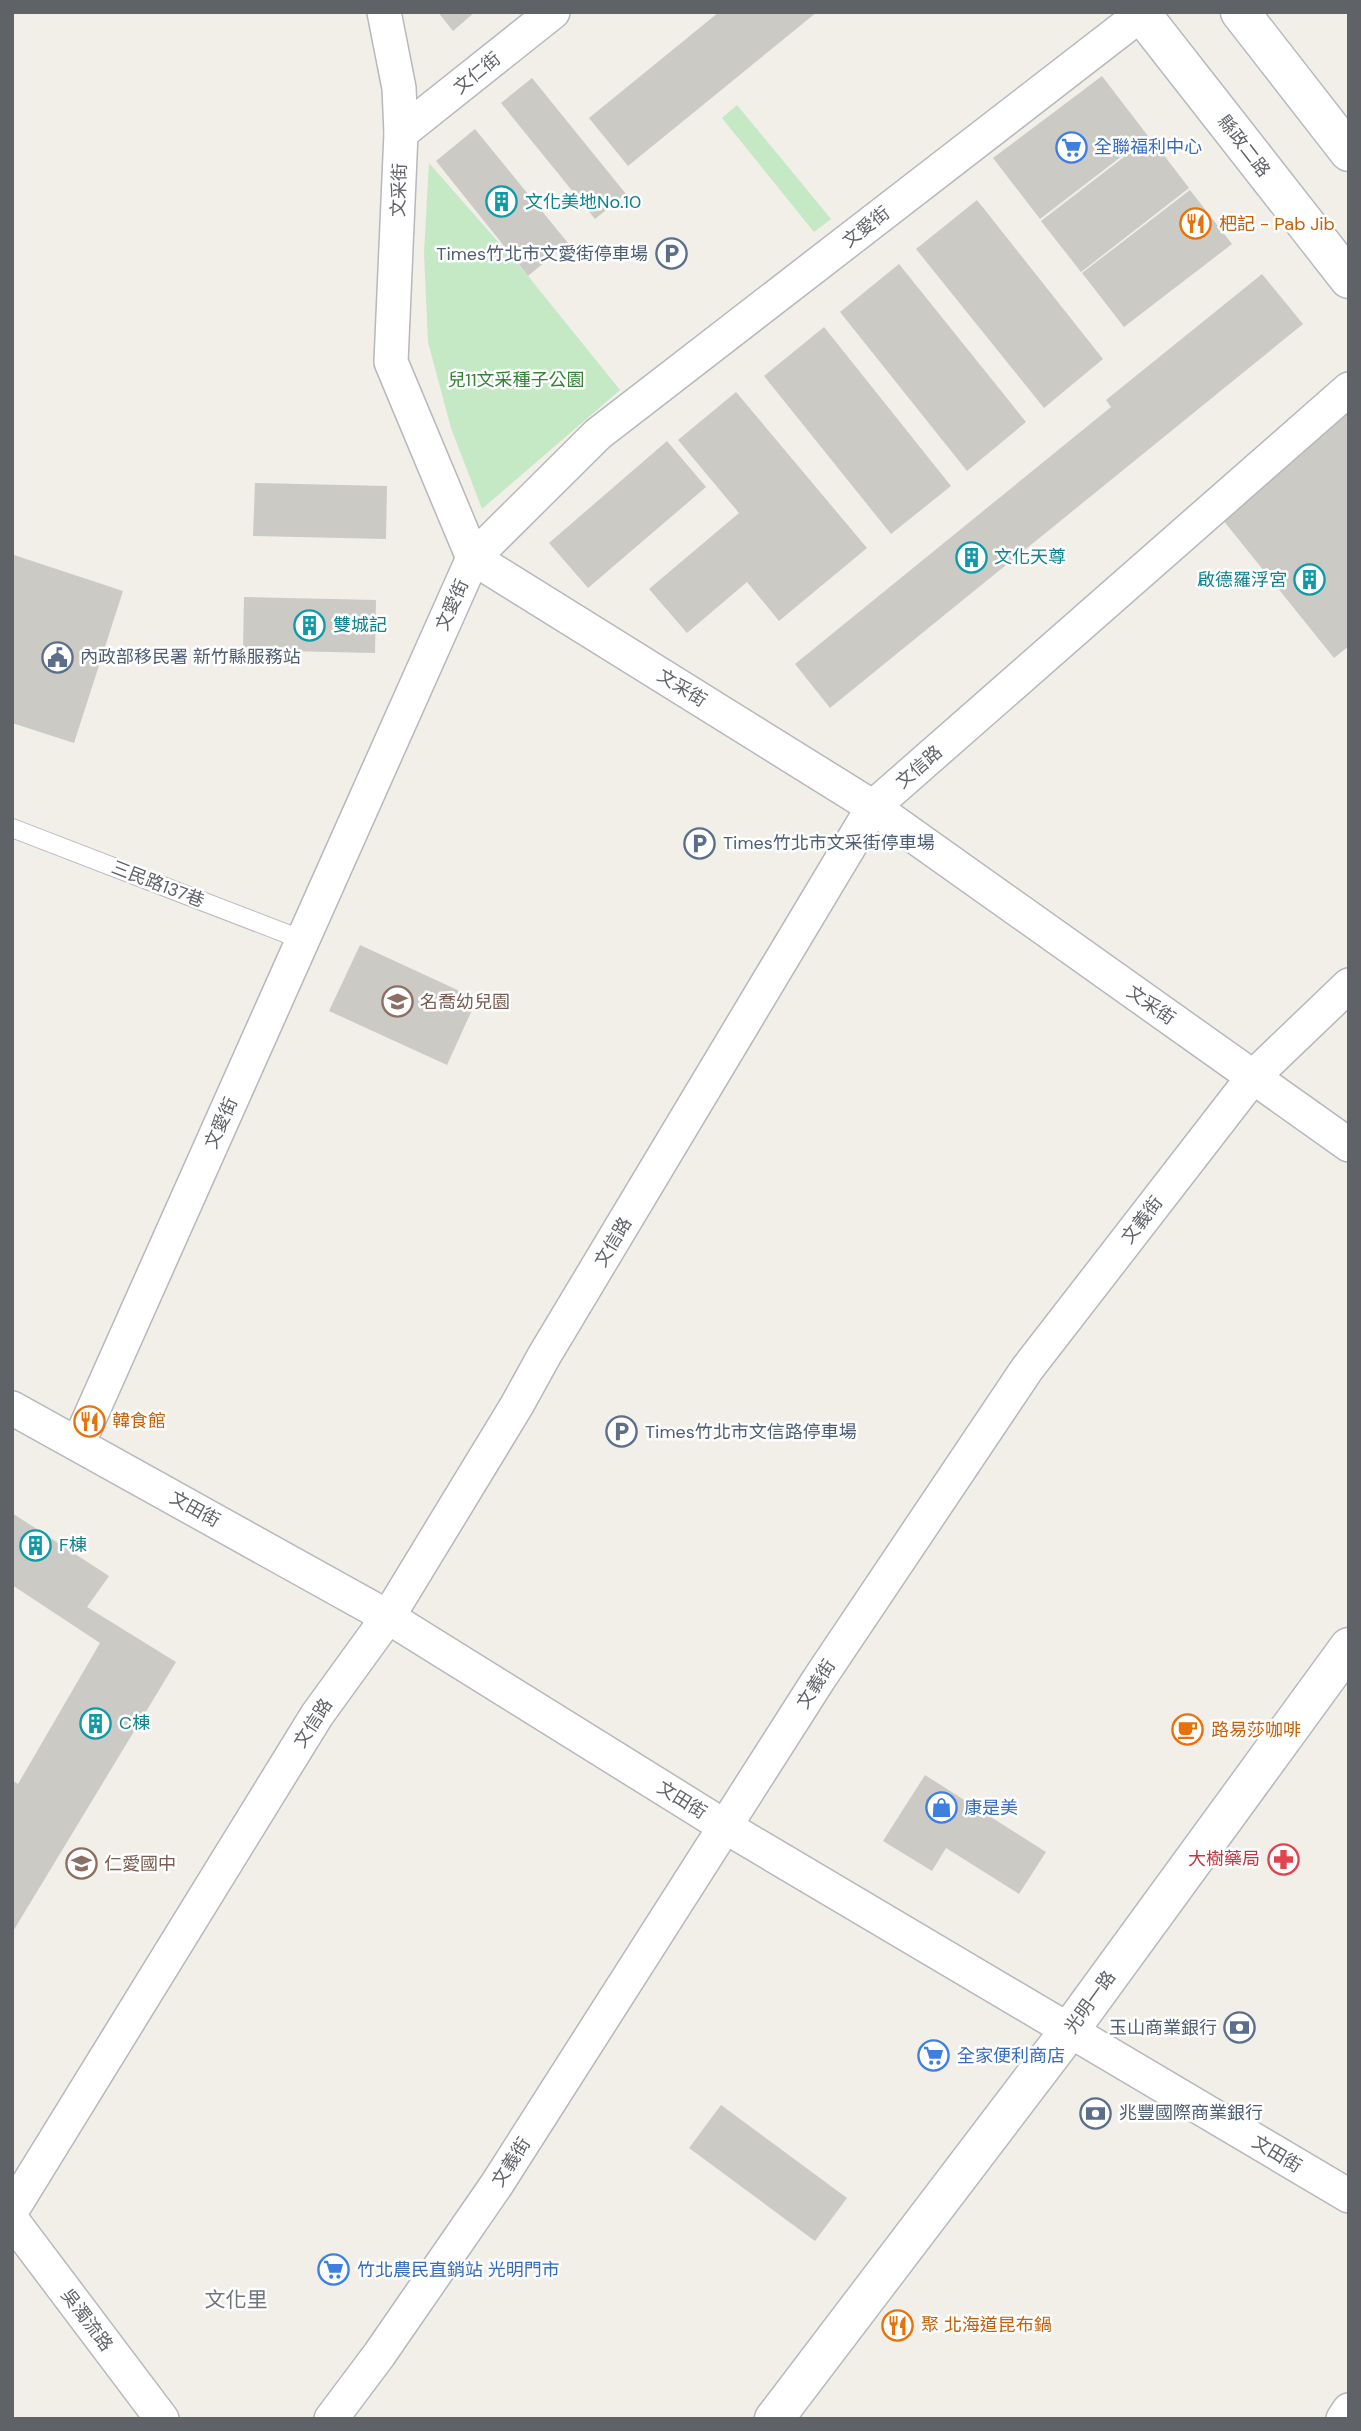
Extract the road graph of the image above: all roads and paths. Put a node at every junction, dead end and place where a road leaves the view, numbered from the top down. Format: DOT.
graph roads {
  1 [pos="384,12"];
  2 [pos="553,12"];
  3 [pos="1240,12"];
  4 [pos="1142,13"];
  5 [pos="401,133"];
  6 [pos="1349,152"];
  7 [pos="1349,279"];
  8 [pos="1349,389"];
  9 [pos="473,558"];
  10 [pos="873,807"];
  11 [pos="12,828"];
  12 [pos="303,940"];
  13 [pos="1349,985"];
  14 [pos="1253,1077"];
  15 [pos="1349,1145"];
  16 [pos="12,1408"];
  17 [pos="78,1444"];
  18 [pos="388,1616"];
  19 [pos="1349,1647"];
  20 [pos="724,1826"];
  21 [pos="1069,2031"];
  22 [pos="1349,2196"];
  23 [pos="12,2210"];
  24 [pos="12,2220"];
  25 [pos="1349,2410"];
  26 [pos="162,2419"];
  27 [pos="331,2419"];
  28 [pos="774,2419"];
  29 [pos="1343,2419"];
  1 -- 5 [label="street, 文采街"];
  2 -- 5 [label="street, 文仁街"];
  3 -- 6 [label="street"];
  4 -- 7 [label="street, 縣政二路"];
  4 -- 9 [label="street, 文愛街"];
  5 -- 9 [label="street, 文采街"];
  8 -- 10 [label="street, 文信路"];
  9 -- 10 [label="street, 文采街"];
  9 -- 12 [label="street, 文愛街"];
  10 -- 14 [label="street, 文采街"];
  10 -- 18 [label="street, 文信路"];
  11 -- 12 [label="lane, 三民路137巷"];
  12 -- 17 [label="street, 文愛街"];
  13 -- 14 [label="street, 文義街"];
  14 -- 15 [label="street, 文采街"];
  14 -- 20 [label="street, 文義街"];
  16 -- 17 [label="street, 文田街"];
  17 -- 18 [label="street, 文田街"];
  18 -- 20 [label="street, 文田街"];
  18 -- 23 [label="street, 文信路"];
  19 -- 21 [label="street, 光明一路"];
  20 -- 21 [label="street, 文田街"];
  20 -- 27 [label="street, 文義街"];
  21 -- 22 [label="street, 文田街"];
  21 -- 28 [label="street, 光明一路"];
  24 -- 26 [label="street, 吳濁流路"];
  25 -- 29 [label="street"];
}
